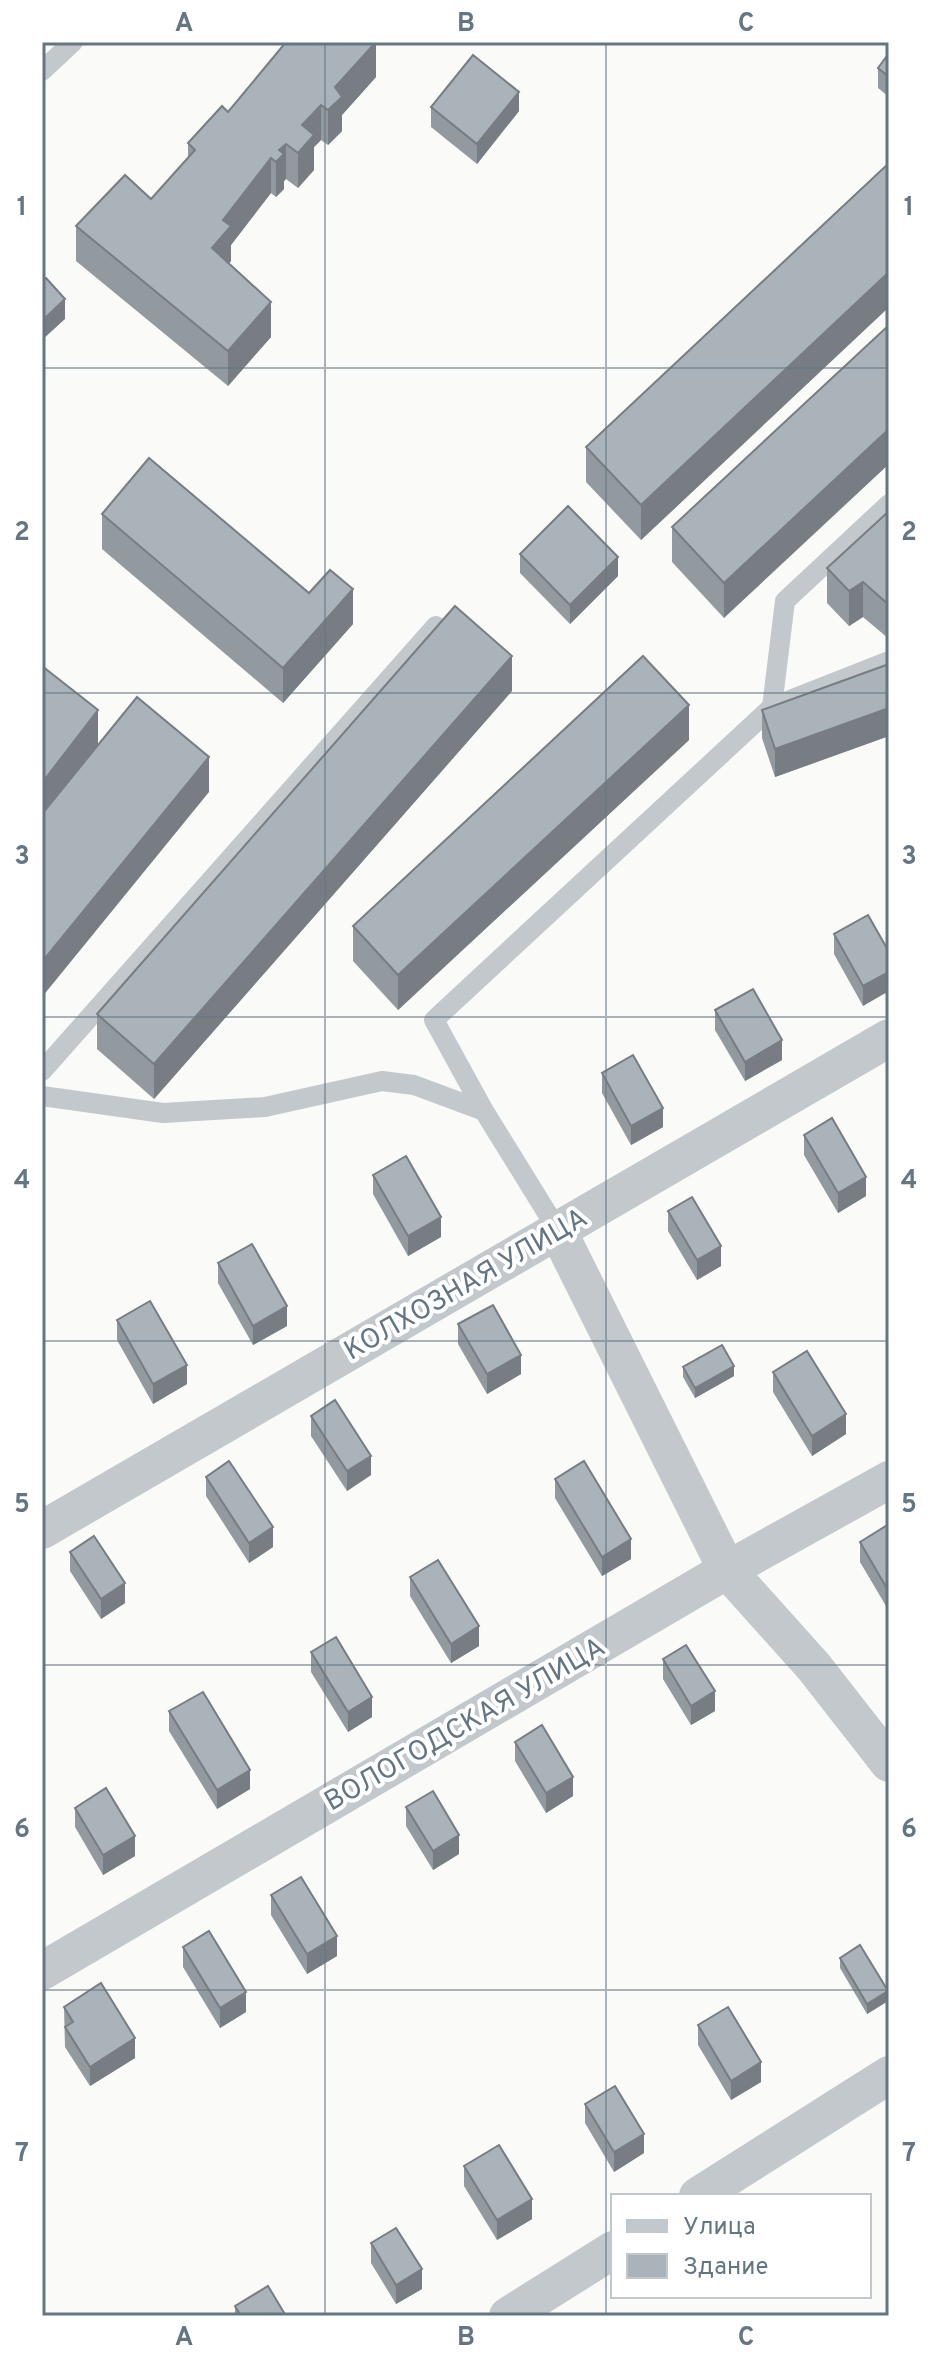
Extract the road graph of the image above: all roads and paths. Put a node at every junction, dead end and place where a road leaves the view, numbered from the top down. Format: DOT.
graph roads {
  1 [pos="73,42"];
  2 [pos="42,71"];
  3 [pos="889,504"];
  4 [pos="436,626"];
  5 [pos="889,661"];
  6 [pos="772,707"];
  7 [pos="889,1038"];
  8 [pos="42,1071"];
  9 [pos="42,1096"];
  10 [pos="484,1111"];
  11 [pos="557,1229"];
  12 [pos="889,1480"];
  13 [pos="42,1530"];
  14 [pos="727,1570"];
  15 [pos="889,1763"];
  16 [pos="42,1971"];
  17 [pos="889,2075"];
  18 [pos="701,2194"];
  19 [pos="611,2251"];
  20 [pos="508,2316"];
  1 -- 2 [label="lane"];
  3 -- 6 [label="lane"];
  4 -- 8 [label="lane"];
  5 -- 6 [label="lane"];
  6 -- 10 [label="lane"];
  7 -- 11 [label="street, КОЛХОЗНАЯ УЛИЦА"];
  9 -- 10 [label="lane"];
  10 -- 11 [label="lane"];
  11 -- 13 [label="street, КОЛХОЗНАЯ УЛИЦА"];
  11 -- 14 [label="street"];
  12 -- 14 [label="street, ВОЛОГОДСКАЯ УЛИЦА"];
  14 -- 15 [label="street"];
  14 -- 16 [label="street, ВОЛОГОДСКАЯ УЛИЦА"];
  17 -- 18 [label="street"];
  19 -- 20 [label="street"];
}
